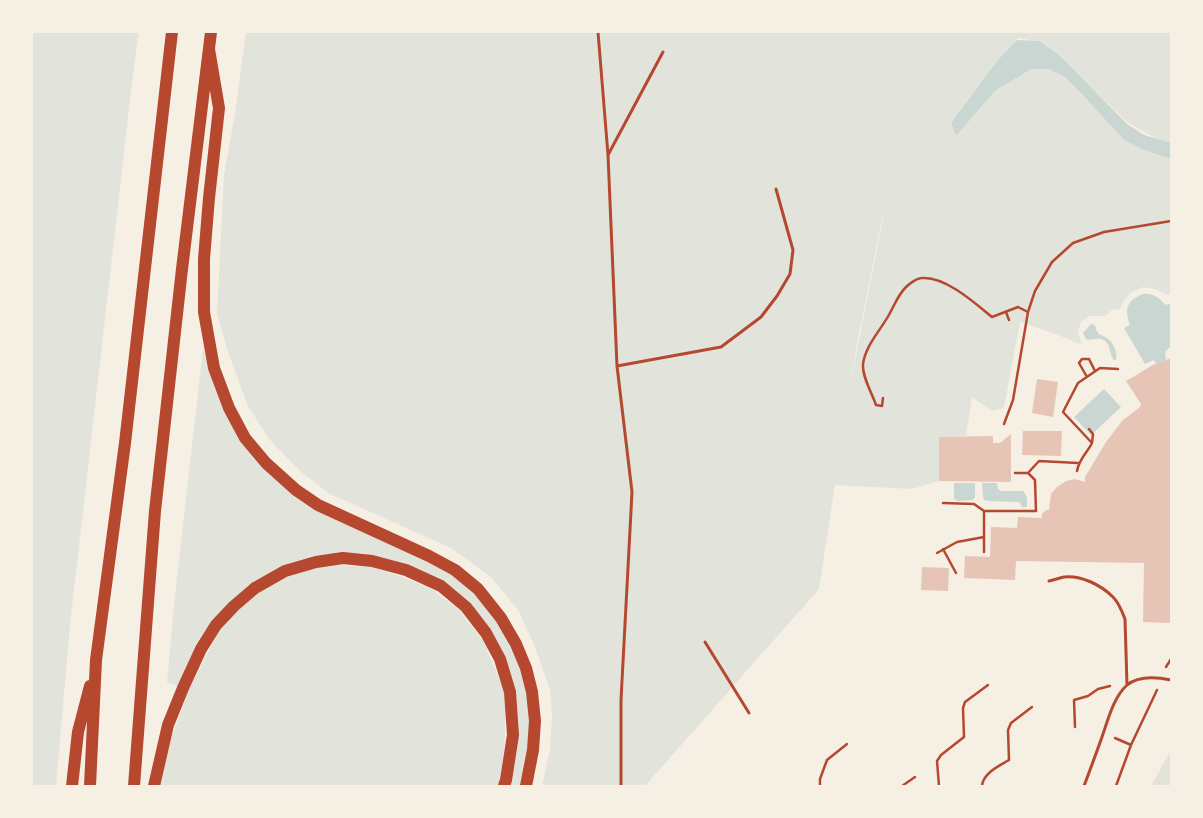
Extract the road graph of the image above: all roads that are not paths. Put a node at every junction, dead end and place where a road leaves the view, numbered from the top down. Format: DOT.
graph roads {
  1 [pos="172,32"];
  2 [pos="211,32"];
  3 [pos="598,32"];
  4 [pos="209,49"];
  5 [pos="663,52"];
  6 [pos="608,155"];
  7 [pos="776,189"];
  8 [pos="617,366"];
  9 [pos="1049,581"];
  10 [pos="705,642"];
  11 [pos="96,660"];
  12 [pos="1171,680"];
  13 [pos="1127,685"];
  14 [pos="749,713"];
  15 [pos="72,786"];
  16 [pos="90,786"];
  17 [pos="134,786"];
  18 [pos="154,786"];
  19 [pos="504,786"];
  20 [pos="526,786"];
  21 [pos="621,786"];
  22 [pos="1084,786"];
  1 -- 11 [label="highway"];
  2 -- 4 [label="highway"];
  3 -- 6 [label="lane"];
  4 -- 17 [label="highway"];
  4 -- 20 [label="highway"];
  5 -- 6 [label="lane"];
  6 -- 8 [label="lane"];
  7 -- 8 [label="lane"];
  8 -- 21 [label="lane"];
  9 -- 13 [label="lane"];
  10 -- 14 [label="lane"];
  11 -- 15 [label="highway"];
  11 -- 16 [label="highway"];
  12 -- 13 [label="lane"];
  13 -- 22 [label="lane"];
  18 -- 19 [label="highway"];
}
